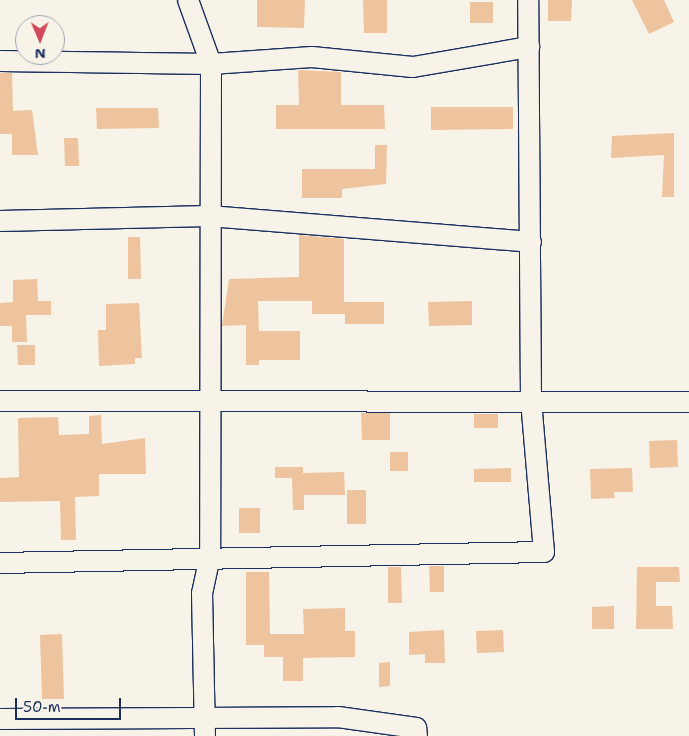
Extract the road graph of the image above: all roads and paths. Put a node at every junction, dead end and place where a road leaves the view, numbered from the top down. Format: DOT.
graph roads {
  1 [pos="188,0"];
  2 [pos="528,0"];
  3 [pos="529,47"];
  4 [pos="0,62"];
  5 [pos="211,64"];
  6 [pos="209,216"];
  7 [pos="0,221"];
  8 [pos="531,242"];
  9 [pos="213,399"];
  10 [pos="532,399"];
  11 [pos="0,401"];
  12 [pos="689,402"];
  13 [pos="210,556"];
  14 [pos="0,563"];
  15 [pos="0,719"];
  16 [pos="205,727"];
  17 [pos="417,736"];
  1 -- 5 [label="street"];
  2 -- 3 [label="street"];
  3 -- 5 [label="street"];
  3 -- 8 [label="street"];
  4 -- 5 [label="street"];
  5 -- 6 [label="street"];
  6 -- 7 [label="street"];
  6 -- 8 [label="street"];
  6 -- 9 [label="street"];
  8 -- 10 [label="street"];
  9 -- 10 [label="street"];
  9 -- 11 [label="street"];
  9 -- 13 [label="street"];
  10 -- 12 [label="street"];
  10 -- 13 [label="street"];
  13 -- 14 [label="street"];
  13 -- 16 [label="street"];
  15 -- 16 [label="street"];
  16 -- 17 [label="street"];
}
